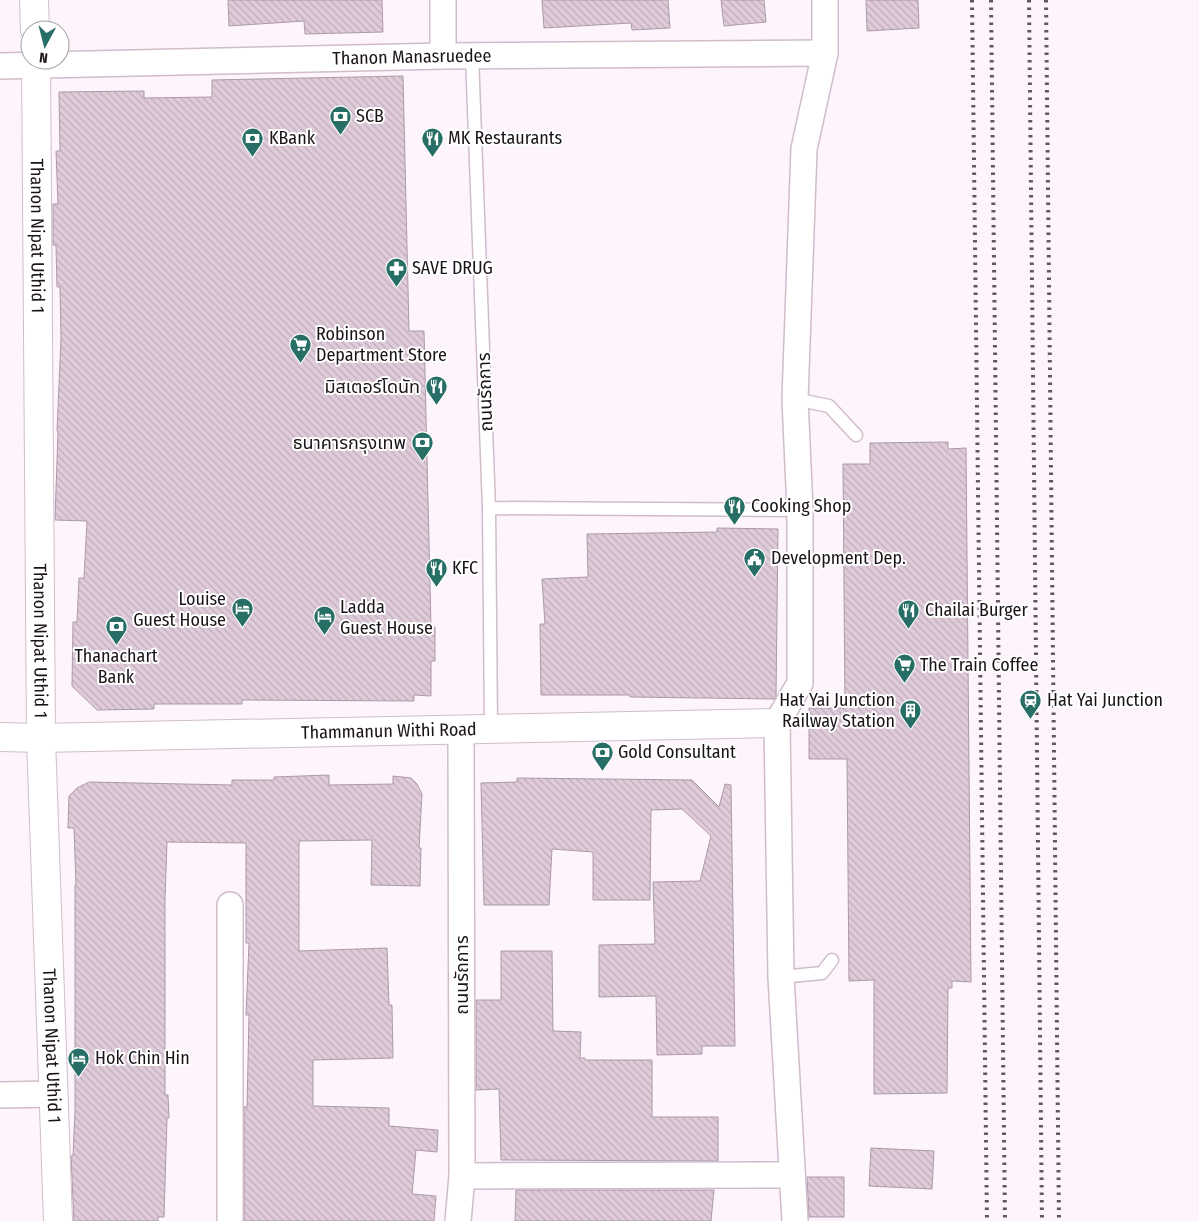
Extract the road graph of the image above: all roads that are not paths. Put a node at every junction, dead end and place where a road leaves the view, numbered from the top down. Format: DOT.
graph roads {
  1 [pos="34,0"];
  2 [pos="443,0"];
  3 [pos="826,0"];
  4 [pos="35,20"];
  5 [pos="825,53"];
  6 [pos="443,56"];
  7 [pos="472,56"];
  8 [pos="70,62"];
  9 [pos="20,64"];
  10 [pos="0,66"];
  11 [pos="36,70"];
  12 [pos="795,399"];
  13 [pos="856,435"];
  14 [pos="489,508"];
  15 [pos="800,510"];
  16 [pos="777,723"];
  17 [pos="491,728"];
  18 [pos="461,729"];
  19 [pos="0,737"];
  20 [pos="41,738"];
  21 [pos="230,905"];
  22 [pos="832,960"];
  23 [pos="781,978"];
  24 [pos="54,1094"];
  25 [pos="0,1095"];
  26 [pos="792,1175"];
  27 [pos="462,1176"];
  28 [pos="58,1221"];
  29 [pos="230,1221"];
  30 [pos="458,1221"];
  31 [pos="795,1221"];
  1 -- 4 [label="street"];
  2 -- 6 [label="street"];
  3 -- 5 [label="street"];
  5 -- 7 [label="street, Thanon Manasruedee"];
  5 -- 12 [label="street"];
  6 -- 7 [label="street, Thanon Manasruedee"];
  6 -- 8 [label="street, Thanon Manasruedee"];
  7 -- 14 [label="lane, ถนนรัถการ"];
  9 -- 10 [label="street, Thanon Manasruedee"];
  11 -- 20 [label="street, Thanon Nipat Uthid 1"];
  12 -- 13 [label="lane"];
  12 -- 15 [label="street"];
  14 -- 15 [label="lane"];
  14 -- 17 [label="lane, ถนนรัถการ"];
  15 -- 16 [label="street"];
  16 -- 17 [label="street, Thammanun Withi Road"];
  16 -- 23 [label="street"];
  17 -- 18 [label="street, Thammanun Withi Road"];
  18 -- 20 [label="street, Thammanun Withi Road"];
  18 -- 27 [label="street, ถนนรัถการ"];
  19 -- 20 [label="street, Thammanun Withi Road"];
  20 -- 24 [label="street, Thanon Nipat Uthid 1"];
  21 -- 29 [label="street"];
  22 -- 23 [label="lane"];
  23 -- 26 [label="street"];
  24 -- 25 [label="street"];
  24 -- 28 [label="street, Thanon Nipat Uthid 1"];
  26 -- 27 [label="street"];
  26 -- 31 [label="street"];
  27 -- 30 [label="street, ถนนรัถการ"];
}
